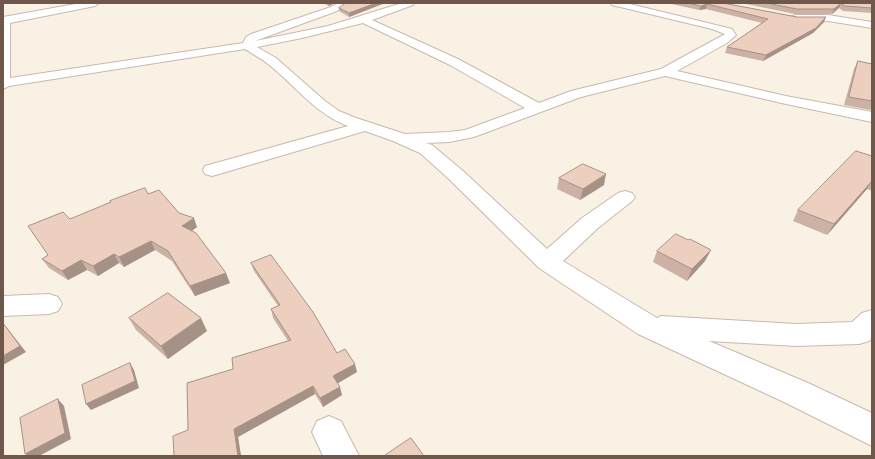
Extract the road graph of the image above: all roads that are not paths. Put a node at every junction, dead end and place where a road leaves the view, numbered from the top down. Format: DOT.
graph roads {
  1 [pos="95,3"];
  2 [pos="345,3"];
  3 [pos="410,3"];
  4 [pos="615,3"];
  5 [pos="323,12"];
  6 [pos="789,17"];
  7 [pos="4,20"];
  8 [pos="359,21"];
  9 [pos="872,25"];
  10 [pos="247,46"];
  11 [pos="665,72"];
  12 [pos="3,84"];
  13 [pos="537,108"];
  14 [pos="872,117"];
  15 [pos="365,126"];
  16 [pos="399,137"];
  17 [pos="212,170"];
  18 [pos="625,197"];
  19 [pos="547,262"];
  20 [pos="49,304"];
  21 [pos="3,306"];
  22 [pos="872,320"];
  23 [pos="648,326"];
  24 [pos="872,430"];
  1 -- 7 [label="street"];
  2 -- 5 [label="street"];
  3 -- 8 [label="street"];
  4 -- 11 [label="street"];
  5 -- 8 [label="street"];
  5 -- 10 [label="street"];
  6 -- 9 [label="street"];
  7 -- 12 [label="street"];
  8 -- 10 [label="street"];
  8 -- 13 [label="street"];
  10 -- 12 [label="street"];
  10 -- 15 [label="street"];
  11 -- 13 [label="street"];
  11 -- 14 [label="street"];
  13 -- 16 [label="street"];
  15 -- 16 [label="street"];
  15 -- 17 [label="street"];
  16 -- 19 [label="street"];
  18 -- 19 [label="street"];
  19 -- 23 [label="street"];
  20 -- 21 [label="street"];
  22 -- 23 [label="street"];
  23 -- 24 [label="street"];
}
